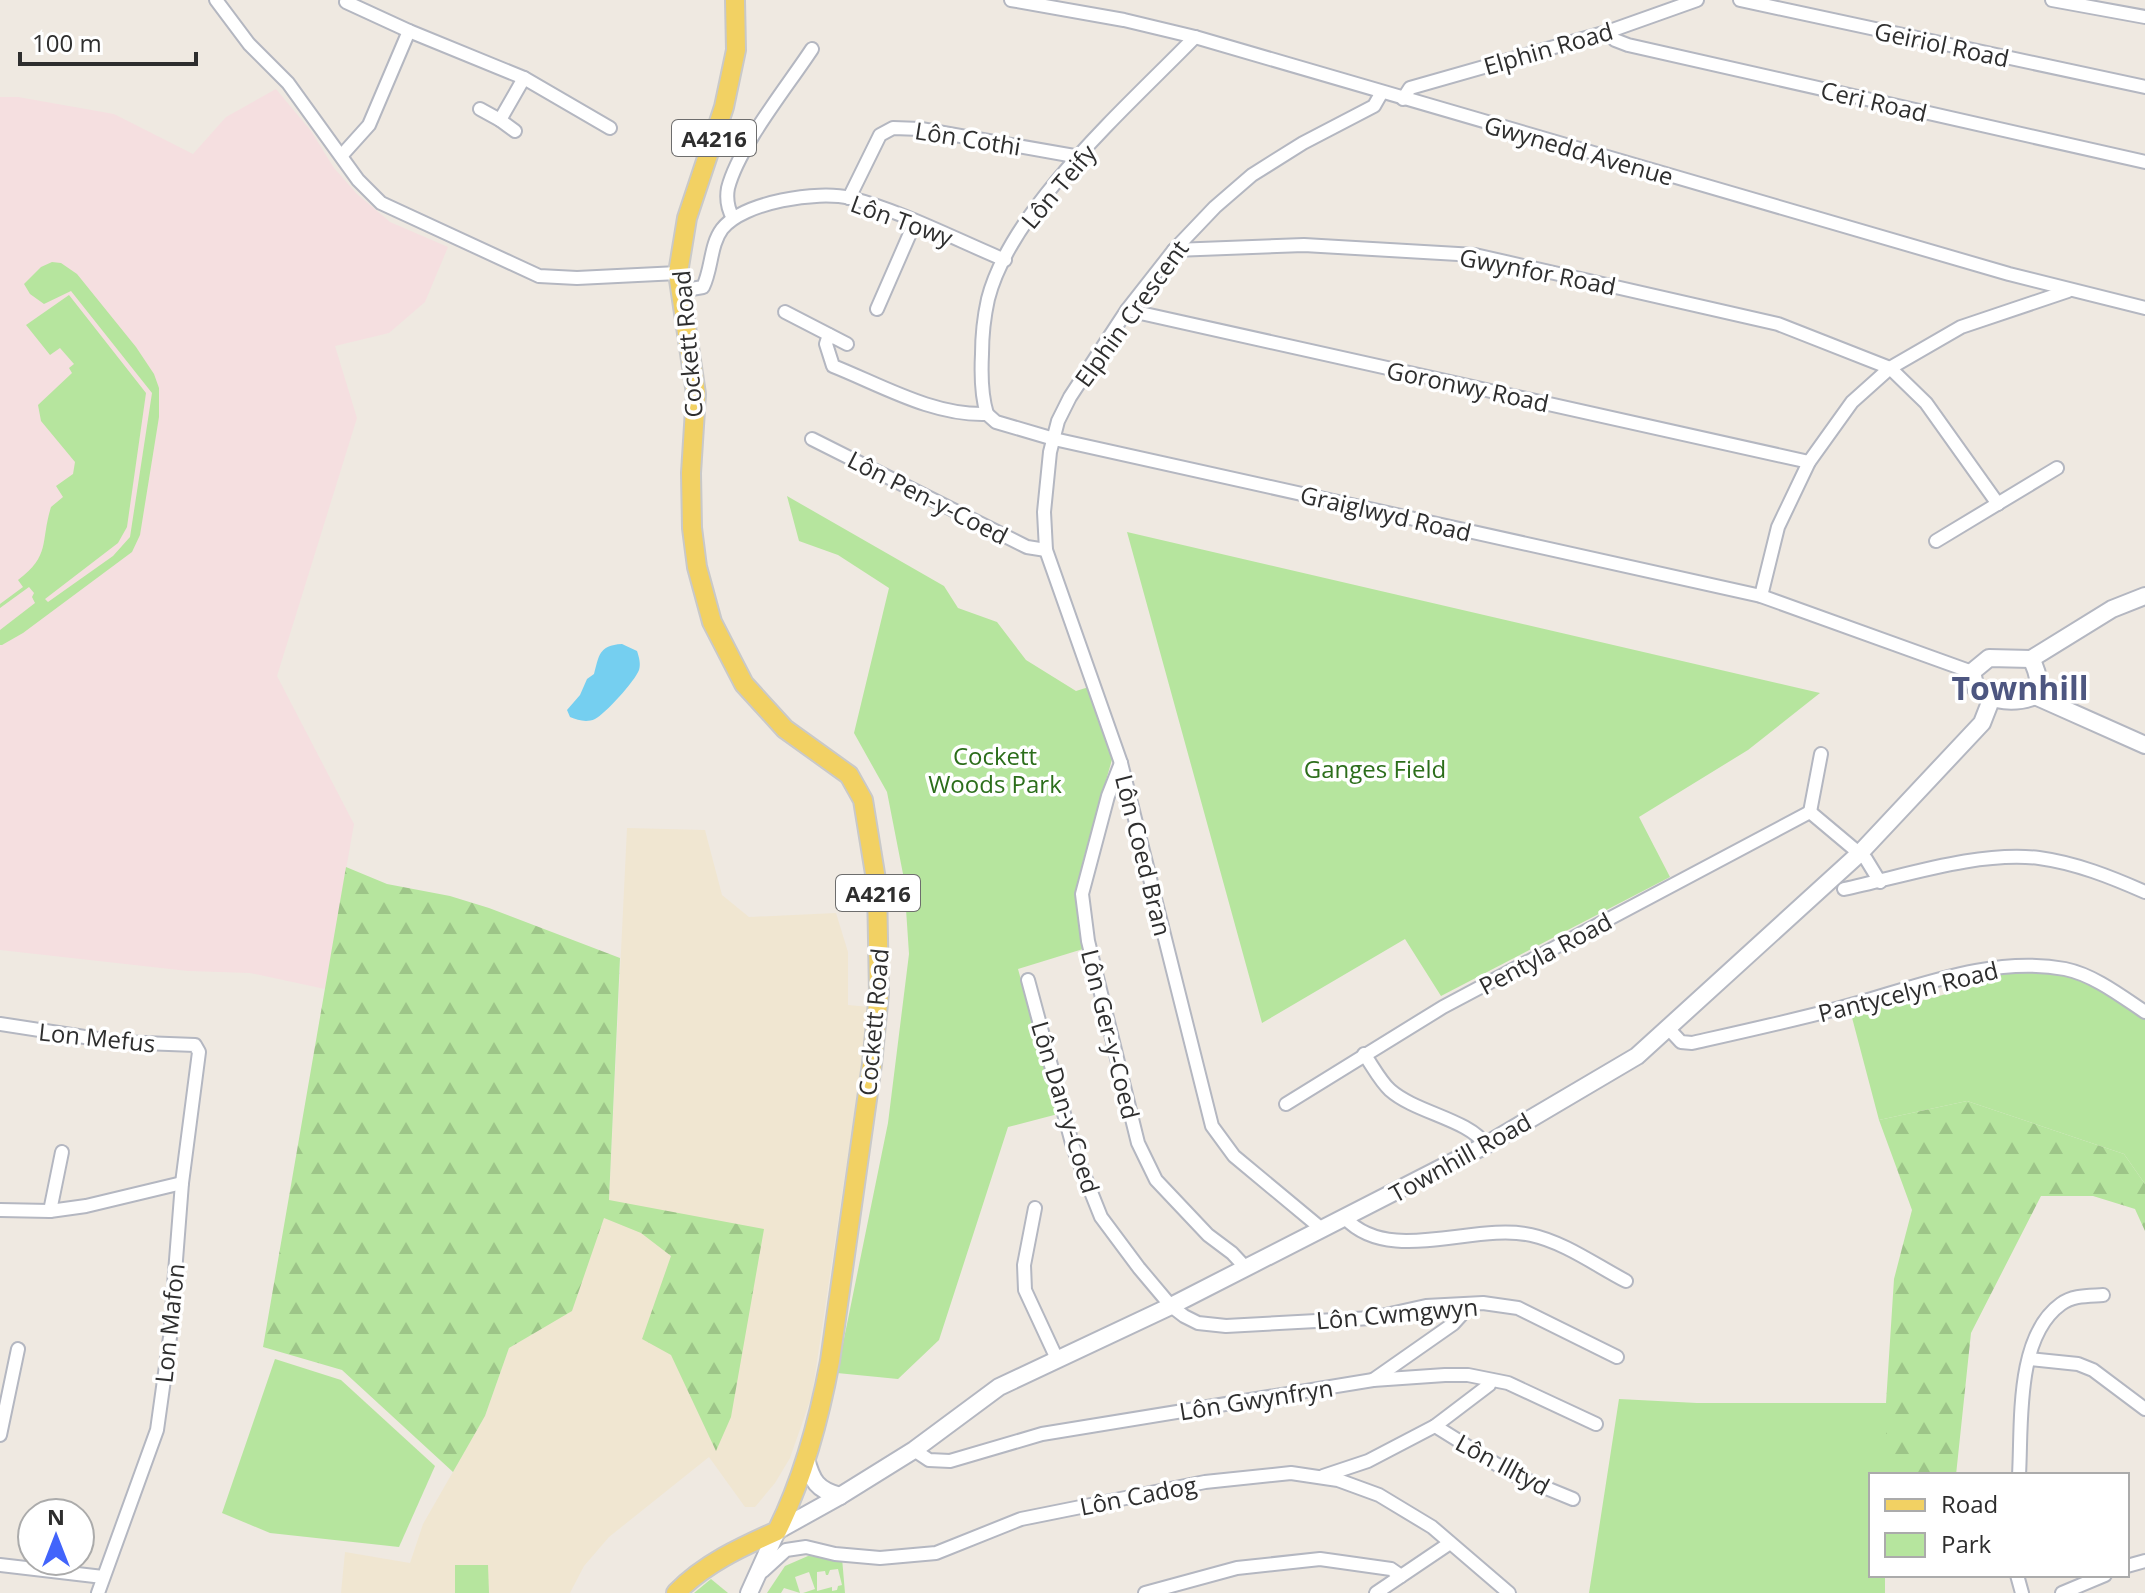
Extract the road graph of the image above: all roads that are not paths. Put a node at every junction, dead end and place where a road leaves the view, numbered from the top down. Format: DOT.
graph roads {
  1 [pos="216,0"];
  2 [pos="735,0"];
  3 [pos="1011,0"];
  4 [pos="1740,0"];
  5 [pos="2052,0"];
  6 [pos="1688,1"];
  7 [pos="346,2"];
  8 [pos="2145,17"];
  9 [pos="409,31"];
  10 [pos="1607,32"];
  11 [pos="1195,37"];
  12 [pos="812,49"];
  13 [pos="524,78"];
  14 [pos="2145,87"];
  15 [pos="1382,92"];
  16 [pos="1403,99"];
  17 [pos="480,109"];
  18 [pos="500,120"];
  19 [pos="610,128"];
  20 [pos="515,131"];
  21 [pos="342,155"];
  22 [pos="1080,157"];
  23 [pos="2145,162"];
  24 [pos="849,198"];
  25 [pos="733,218"];
  26 [pos="915,222"];
  27 [pos="1174,250"];
  28 [pos="1005,260"];
  29 [pos="679,282"];
  30 [pos="2068,291"];
  31 [pos="2145,308"];
  32 [pos="877,309"];
  33 [pos="1127,310"];
  34 [pos="785,312"];
  35 [pos="829,335"];
  36 [pos="847,344"];
  37 [pos="1890,368"];
  38 [pos="987,414"];
  39 [pos="812,439"];
  40 [pos="1054,439"];
  41 [pos="1809,462"];
  42 [pos="2057,468"];
  43 [pos="1998,504"];
  44 [pos="1936,541"];
  45 [pos="1046,550"];
  46 [pos="1761,596"];
  47 [pos="2145,596"];
  48 [pos="2031,659"];
  49 [pos="1972,672"];
  50 [pos="2035,696"];
  51 [pos="1991,700"];
  52 [pos="2145,745"];
  53 [pos="1821,754"];
  54 [pos="1121,763"];
  55 [pos="1810,812"];
  56 [pos="1860,853"];
  57 [pos="1880,882"];
  58 [pos="1844,889"];
  59 [pos="2145,892"];
  60 [pos="1028,980"];
  61 [pos="2145,1012"];
  62 [pos="0,1024"];
  63 [pos="1668,1028"];
  64 [pos="195,1045"];
  65 [pos="1364,1054"];
  66 [pos="1286,1104"];
  67 [pos="1486,1145"];
  68 [pos="62,1152"];
  69 [pos="182,1183"];
  70 [pos="1035,1208"];
  71 [pos="0,1210"];
  72 [pos="50,1211"];
  73 [pos="1345,1218"];
  74 [pos="1323,1230"];
  75 [pos="1246,1268"];
  76 [pos="1626,1281"];
  77 [pos="2103,1295"];
  78 [pos="1464,1305"];
  79 [pos="1171,1306"];
  80 [pos="18,1349"];
  81 [pos="1617,1357"];
  82 [pos="1057,1359"];
  83 [pos="2029,1359"];
  84 [pos="1373,1380"];
  85 [pos="1491,1380"];
  86 [pos="2145,1409"];
  87 [pos="1596,1424"];
  88 [pos="1435,1426"];
  89 [pos="0,1435"];
  90 [pos="914,1450"];
  91 [pos="806,1459"];
  92 [pos="2019,1473"];
  93 [pos="1320,1477"];
  94 [pos="840,1496"];
  95 [pos="1573,1499"];
  96 [pos="790,1506"];
  97 [pos="777,1531"];
  98 [pos="1450,1543"];
  99 [pos="731,1552"];
  100 [pos="0,1565"];
  101 [pos="1401,1576"];
  102 [pos="103,1577"];
  103 [pos="2100,1577"];
  104 [pos="751,1588"];
  105 [pos="98,1593"];
  106 [pos="676,1593"];
  107 [pos="1145,1593"];
  108 [pos="1376,1593"];
  109 [pos="1509,1593"];
  110 [pos="2062,1593"];
  1 -- 21 [label="street"];
  2 -- 29 [label="main road, Cockett Road / A4216"];
  3 -- 11 [label="street, Gwynedd Avenue"];
  4 -- 14 [label="street, Geiriol Road"];
  5 -- 8 [label="street"];
  6 -- 10 [label="street, Elphin Road"];
  7 -- 9 [label="street"];
  9 -- 13 [label="street"];
  9 -- 21 [label="street"];
  10 -- 16 [label="street, Elphin Road"];
  10 -- 23 [label="street, Ceri Road"];
  11 -- 15 [label="street, Gwynedd Avenue"];
  11 -- 22 [label="street, Lôn Teify"];
  12 -- 25 [label="street"];
  13 -- 18 [label="street"];
  13 -- 19 [label="street"];
  15 -- 16 [label="street, Gwynedd Avenue"];
  15 -- 27 [label="street, Elphin Crescent"];
  16 -- 30 [label="street, Gwynedd Avenue"];
  17 -- 18 [label="street"];
  18 -- 20 [label="street"];
  21 -- 29 [label="street"];
  22 -- 24 [label="street, Lôn Cothi"];
  22 -- 28 [label="street, Lôn Teify"];
  24 -- 25 [label="street, Lôn Towy"];
  24 -- 26 [label="street, Lôn Towy"];
  25 -- 29 [label="street"];
  26 -- 28 [label="street, Lôn Towy"];
  26 -- 32 [label="street"];
  27 -- 33 [label="street, Elphin Crescent"];
  27 -- 37 [label="street, Gwynfor Road"];
  28 -- 38 [label="street, Lôn Teify"];
  29 -- 91 [label="main road, Cockett Road / A4216"];
  30 -- 31 [label="street, Gwynedd Avenue"];
  30 -- 37 [label="street"];
  33 -- 40 [label="street, Elphin Crescent"];
  33 -- 41 [label="street, Goronwy Road"];
  34 -- 35 [label="street"];
  35 -- 36 [label="street"];
  35 -- 38 [label="street, Graiglwyd Road"];
  37 -- 41 [label="street"];
  37 -- 43 [label="street"];
  38 -- 40 [label="street, Graiglwyd Road"];
  39 -- 45 [label="street, Lôn Pen-y-Coed"];
  40 -- 45 [label="street, Lôn Coed Bran"];
  40 -- 46 [label="street, Graiglwyd Road"];
  41 -- 46 [label="street"];
  42 -- 43 [label="street"];
  43 -- 44 [label="street"];
  45 -- 54 [label="street, Lôn Coed Bran"];
  46 -- 49 [label="street, Graiglwyd Road"];
  47 -- 48 [label="street"];
  48 -- 49 [label="street"];
  48 -- 50 [label="street"];
  49 -- 51 [label="street"];
  50 -- 51 [label="street"];
  50 -- 52 [label="street"];
  51 -- 56 [label="street, Townhill Road"];
  53 -- 55 [label="street"];
  54 -- 74 [label="street, Lôn Coed Bran"];
  54 -- 75 [label="street, Lôn Ger-y-Coed"];
  55 -- 56 [label="street"];
  55 -- 65 [label="street, Pentyla Road"];
  56 -- 57 [label="street"];
  56 -- 63 [label="street, Townhill Road"];
  57 -- 58 [label="street"];
  57 -- 59 [label="street"];
  60 -- 79 [label="street, Lôn Dan-y-Coed"];
  61 -- 63 [label="street, Pantycelyn Road"];
  62 -- 64 [label="street, Lon Mefus"];
  63 -- 67 [label="street, Townhill Road"];
  64 -- 69 [label="street, Lon Mafon"];
  65 -- 66 [label="street, Pentyla Road"];
  65 -- 67 [label="street"];
  67 -- 73 [label="street, Townhill Road"];
  68 -- 72 [label="street"];
  69 -- 72 [label="street"];
  69 -- 102 [label="street, Lon Mafon"];
  70 -- 82 [label="street"];
  71 -- 72 [label="street"];
  73 -- 74 [label="street, Townhill Road"];
  73 -- 76 [label="street"];
  74 -- 75 [label="street, Townhill Road"];
  75 -- 79 [label="street, Townhill Road"];
  77 -- 83 [label="street"];
  78 -- 79 [label="street, Lôn Cwmgwyn"];
  78 -- 81 [label="street, Lôn Cwmgwyn"];
  78 -- 84 [label="street"];
  79 -- 82 [label="street, Townhill Road"];
  80 -- 89 [label="street"];
  82 -- 90 [label="street, Townhill Road"];
  83 -- 86 [label="street"];
  83 -- 92 [label="street"];
  84 -- 85 [label="street, Lôn Gwynfryn"];
  84 -- 90 [label="street, Lôn Gwynfryn"];
  85 -- 87 [label="street, Lôn Gwynfryn"];
  85 -- 88 [label="street"];
  88 -- 93 [label="street"];
  88 -- 95 [label="street, Lôn Illtyd"];
  90 -- 94 [label="street, Townhill Road"];
  91 -- 94 [label="street"];
  91 -- 96 [label="main road, Cockett Road / A4216"];
  93 -- 98 [label="street, Lôn Cadog"];
  93 -- 104 [label="street, Lôn Cadog"];
  94 -- 97 [label="street, Townhill Road"];
  96 -- 97 [label="main road, Cockett Road / A4216"];
  96 -- 99 [label="main road"];
  97 -- 99 [label="main road"];
  97 -- 104 [label="street"];
  98 -- 101 [label="street"];
  98 -- 109 [label="street, Lôn Cadog"];
  99 -- 106 [label="main road"];
  100 -- 102 [label="street"];
  101 -- 107 [label="street"];
  101 -- 108 [label="street"];
  102 -- 105 [label="street, Lon Mafon"];
  103 -- 110 [label="street"];
}
